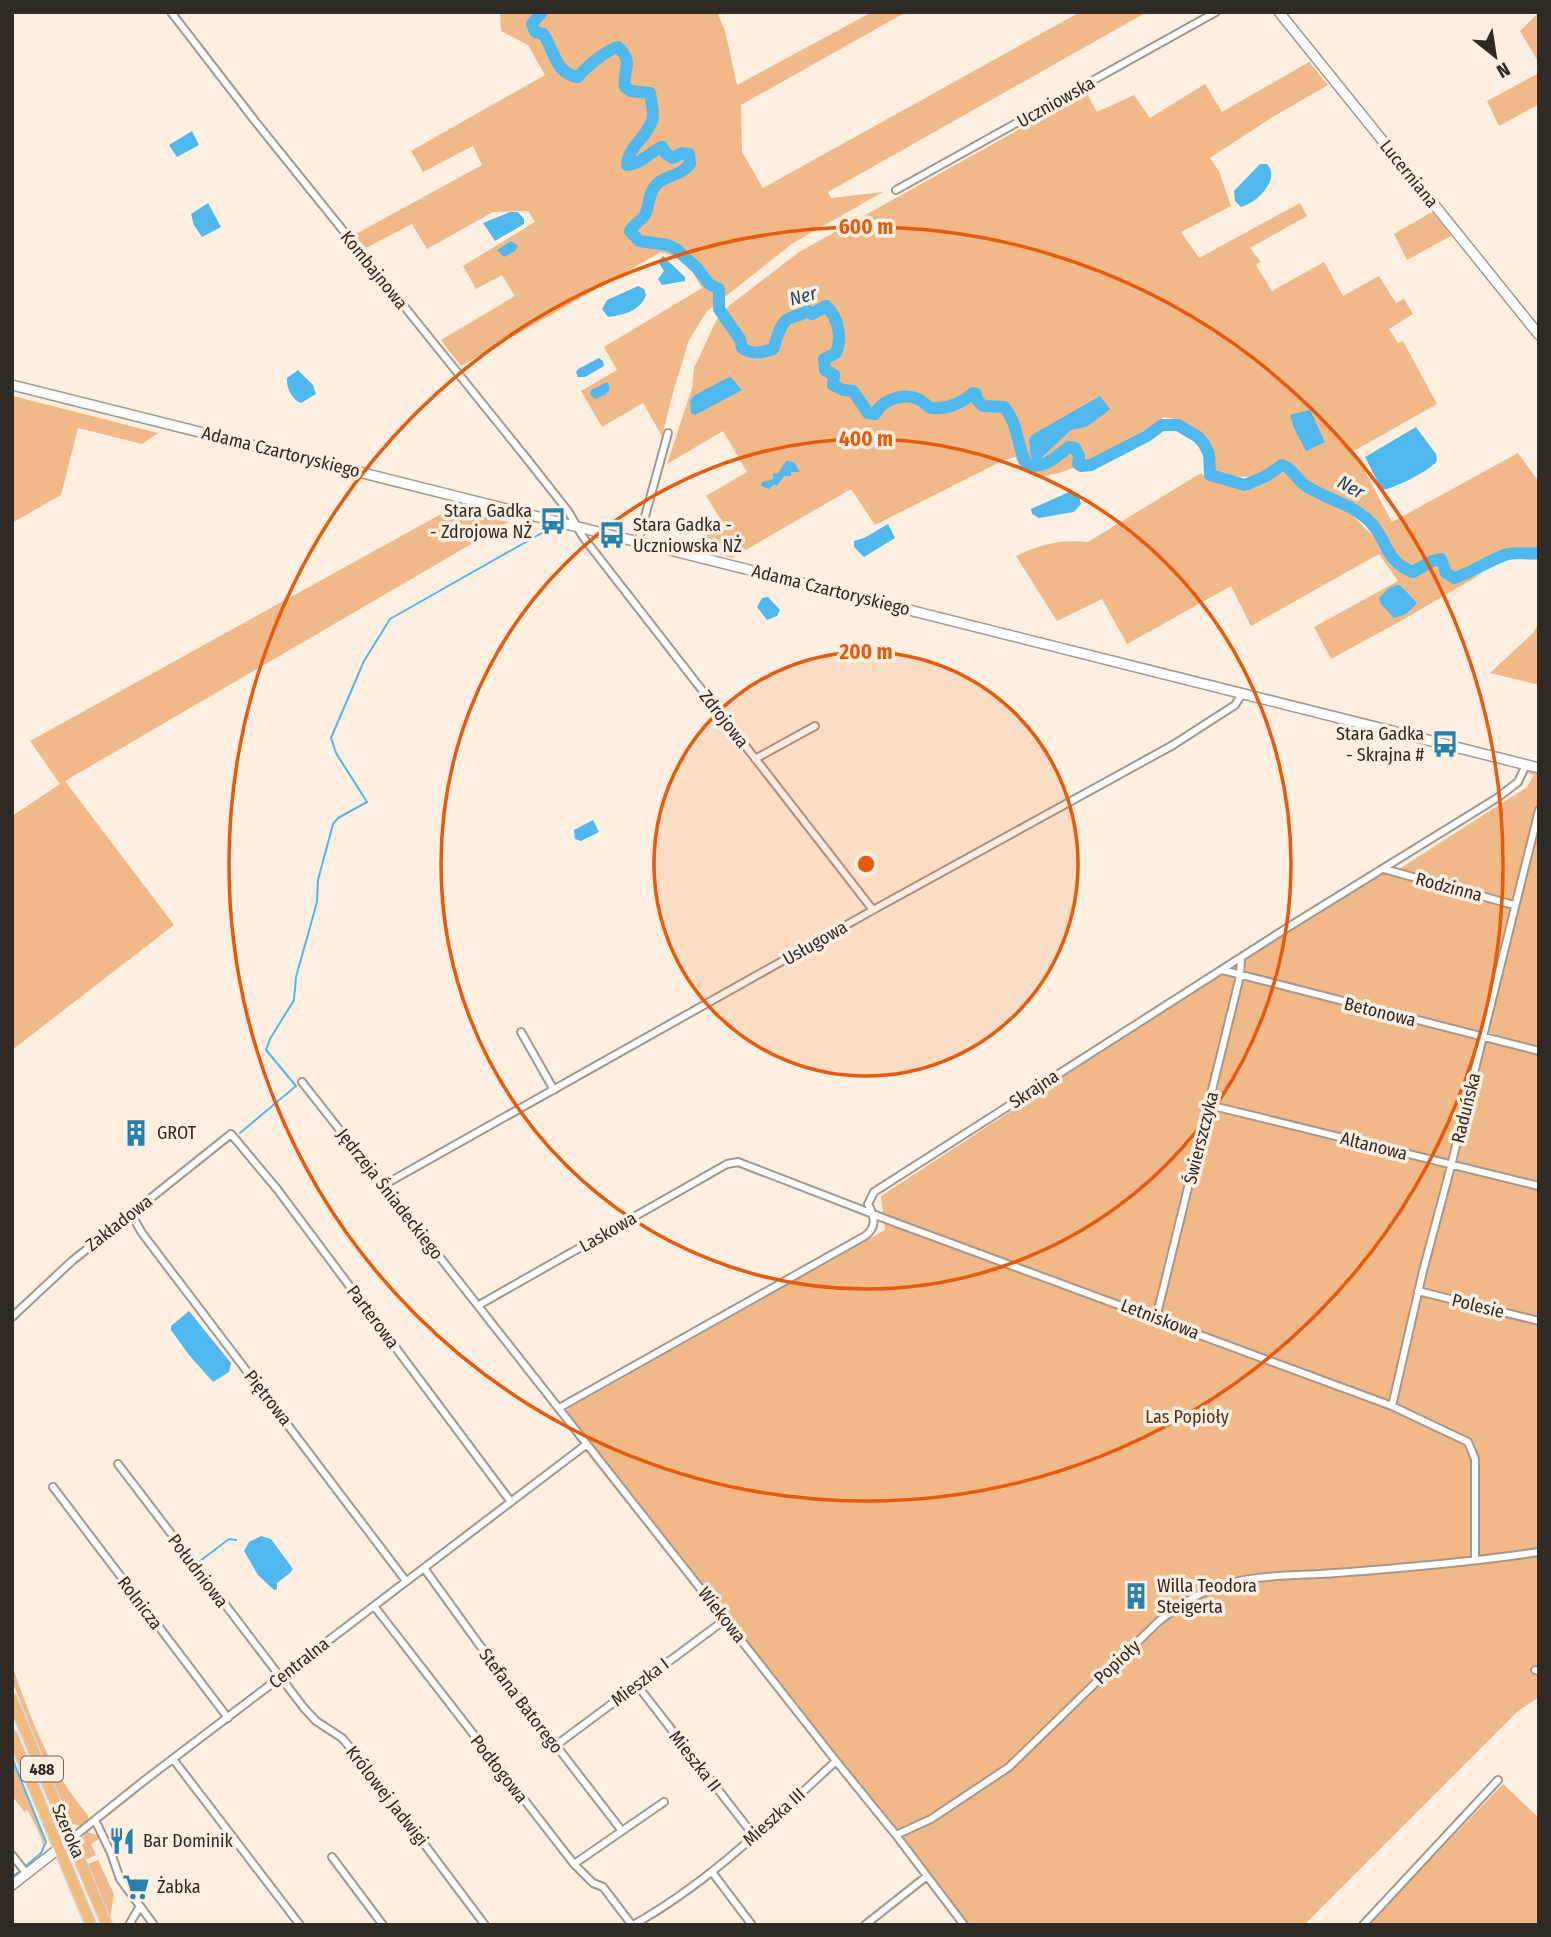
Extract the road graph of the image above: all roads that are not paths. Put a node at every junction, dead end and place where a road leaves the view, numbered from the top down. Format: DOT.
graph roads {
  1 [pos="171,12"];
  2 [pos="1216,12"];
  3 [pos="1279,12"];
  4 [pos="896,190"];
  5 [pos="1539,335"];
  6 [pos="12,384"];
  7 [pos="668,433"];
  8 [pos="577,527"];
  9 [pos="638,542"];
  10 [pos="1242,694"];
  11 [pos="815,726"];
  12 [pos="755,760"];
  13 [pos="1526,765"];
  14 [pos="1539,768"];
  15 [pos="1539,810"];
  16 [pos="1384,869"];
  17 [pos="1514,905"];
  18 [pos="873,910"];
  19 [pos="1241,958"];
  20 [pos="1222,970"];
  21 [pos="1240,976"];
  22 [pos="521,1032"];
  23 [pos="1483,1038"];
  24 [pos="1539,1051"];
  25 [pos="302,1082"];
  26 [pos="554,1090"];
  27 [pos="1209,1105"];
  28 [pos="231,1134"];
  29 [pos="738,1162"];
  30 [pos="1451,1166"];
  31 [pos="382,1186"];
  32 [pos="1539,1186"];
  33 [pos="872,1212"];
  34 [pos="131,1214"];
  35 [pos="1418,1291"];
  36 [pos="479,1305"];
  37 [pos="12,1317"];
  38 [pos="1156,1318"];
  39 [pos="1539,1321"];
  40 [pos="1392,1406"];
  41 [pos="559,1408"];
  42 [pos="587,1444"];
  43 [pos="118,1464"];
  44 [pos="53,1487"];
  45 [pos="511,1502"];
  46 [pos="1539,1552"];
  47 [pos="1475,1559"];
  48 [pos="424,1568"];
  49 [pos="406,1581"];
  50 [pos="374,1605"];
  51 [pos="726,1619"];
  52 [pos="281,1677"];
  53 [pos="637,1685"];
  54 [pos="12,1699"];
  55 [pos="228,1718"];
  56 [pos="12,1735"];
  57 [pos="555,1746"];
  58 [pos="173,1759"];
  59 [pos="836,1762"];
  60 [pos="1499,1780"];
  61 [pos="664,1802"];
  62 [pos="95,1820"];
  63 [pos="622,1831"];
  64 [pos="896,1835"];
  65 [pos="754,1836"];
  66 [pos="71,1839"];
  67 [pos="59,1849"];
  68 [pos="12,1855"];
  69 [pos="332,1857"];
  70 [pos="574,1864"];
  71 [pos="712,1872"];
  72 [pos="27,1874"];
  73 [pos="927,1876"];
  74 [pos="12,1885"];
  75 [pos="140,1906"];
  76 [pos="91,1925"];
  77 [pos="107,1925"];
  78 [pos="129,1925"];
  79 [pos="154,1925"];
  80 [pos="300,1925"];
  81 [pos="383,1925"];
  82 [pos="485,1925"];
  83 [pos="633,1925"];
  84 [pos="752,1925"];
  85 [pos="865,1925"];
  86 [pos="964,1925"];
  87 [pos="1363,1925"];
  1 -- 8 [label="street, Kombajnowa"];
  2 -- 4 [label="street, Uczniowska"];
  3 -- 5 [label="street, Lucerniana"];
  6 -- 8 [label="street, Adama Czartoryskiego"];
  7 -- 9 [label="street"];
  8 -- 9 [label="street, Adama Czartoryskiego"];
  8 -- 12 [label="street, Zdrojowa"];
  9 -- 10 [label="street, Adama Czartoryskiego"];
  10 -- 13 [label="street, Adama Czartoryskiego"];
  10 -- 18 [label="street, Usługowa"];
  11 -- 12 [label="street"];
  12 -- 18 [label="street, Zdrojowa"];
  13 -- 14 [label="street, Adama Czartoryskiego"];
  13 -- 16 [label="street, Skrajna"];
  15 -- 17 [label="street, Raduńska"];
  16 -- 17 [label="street, Rodzinna"];
  16 -- 19 [label="street, Skrajna"];
  17 -- 23 [label="street, Raduńska"];
  18 -- 26 [label="street, Usługowa"];
  19 -- 20 [label="street, Skrajna"];
  19 -- 21 [label="street, Świerszczyka"];
  20 -- 21 [label="street, Betonowa"];
  20 -- 33 [label="street, Skrajna"];
  21 -- 23 [label="street, Betonowa"];
  21 -- 27 [label="street, Świerszczyka"];
  22 -- 26 [label="street"];
  23 -- 24 [label="street, Betonowa"];
  23 -- 30 [label="street, Raduńska"];
  25 -- 31 [label="street, Jędrzeja Śniadeckiego"];
  26 -- 31 [label="street, Usługowa"];
  27 -- 30 [label="street, Altanowa"];
  27 -- 38 [label="street, Świerszczyka"];
  28 -- 34 [label="street, Zakładowa"];
  28 -- 45 [label="street, Parterowa"];
  29 -- 33 [label="street, Letniskowa"];
  29 -- 36 [label="street, Laskowa"];
  30 -- 32 [label="street, Altanowa"];
  30 -- 35 [label="street, Raduńska"];
  31 -- 36 [label="street, Jędrzeja Śniadeckiego"];
  33 -- 38 [label="street, Letniskowa"];
  33 -- 41 [label="street, Skrajna"];
  34 -- 37 [label="street, Zakładowa"];
  34 -- 49 [label="street, Piętrowa"];
  35 -- 39 [label="street, Polesie"];
  35 -- 40 [label="street, Raduńska"];
  36 -- 41 [label="street, Wiekowa"];
  38 -- 40 [label="street, Letniskowa"];
  40 -- 47 [label="street, Letniskowa"];
  41 -- 42 [label="street, Wiekowa"];
  42 -- 45 [label="street, Centralna"];
  42 -- 51 [label="street, Wiekowa"];
  43 -- 52 [label="street, Południowa"];
  44 -- 55 [label="street, Rolnicza"];
  45 -- 48 [label="street, Centralna"];
  46 -- 47 [label="street, Popioły"];
  47 -- 64 [label="street, Popioły"];
  48 -- 49 [label="street, Centralna"];
  48 -- 57 [label="street, Stefana Batorego"];
  49 -- 50 [label="street, Centralna"];
  50 -- 52 [label="street, Centralna"];
  50 -- 70 [label="street, Podłogowa"];
  51 -- 53 [label="street, Mieszka I"];
  51 -- 59 [label="street, Wiekowa"];
  52 -- 55 [label="street, Centralna"];
  52 -- 82 [label="street, Królowej Jadwigi"];
  53 -- 57 [label="street, Mieszka I"];
  53 -- 65 [label="street, Mieszka II"];
  54 -- 66 [label="main road, Szeroka / 488"];
  55 -- 58 [label="street, Centralna"];
  56 -- 67 [label="main road, Szeroka / 488"];
  57 -- 63 [label="street, Stefana Batorego"];
  58 -- 62 [label="street, Centralna"];
  58 -- 80 [label="street"];
  59 -- 64 [label="street, Wiekowa"];
  59 -- 65 [label="street, Mieszka III"];
  60 -- 87 [label="street"];
  61 -- 63 [label="street"];
  62 -- 66 [label="street, Centralna"];
  62 -- 75 [label="street"];
  63 -- 70 [label="street"];
  64 -- 73 [label="street, Wiekowa"];
  65 -- 71 [label="street, Mieszka III"];
  66 -- 67 [label="street, Centralna"];
  66 -- 77 [label="main road, Szeroka / 488"];
  67 -- 72 [label="street, Centralna"];
  67 -- 76 [label="main road, Szeroka / 488"];
  68 -- 72 [label="street"];
  69 -- 81 [label="street"];
  70 -- 83 [label="street, Podłogowa"];
  71 -- 83 [label="street, Mieszka III"];
  71 -- 84 [label="street"];
  72 -- 74 [label="street, Centralna"];
  73 -- 85 [label="street"];
  73 -- 86 [label="street, Wiekowa"];
  75 -- 78 [label="street"];
  75 -- 79 [label="street"];
}
